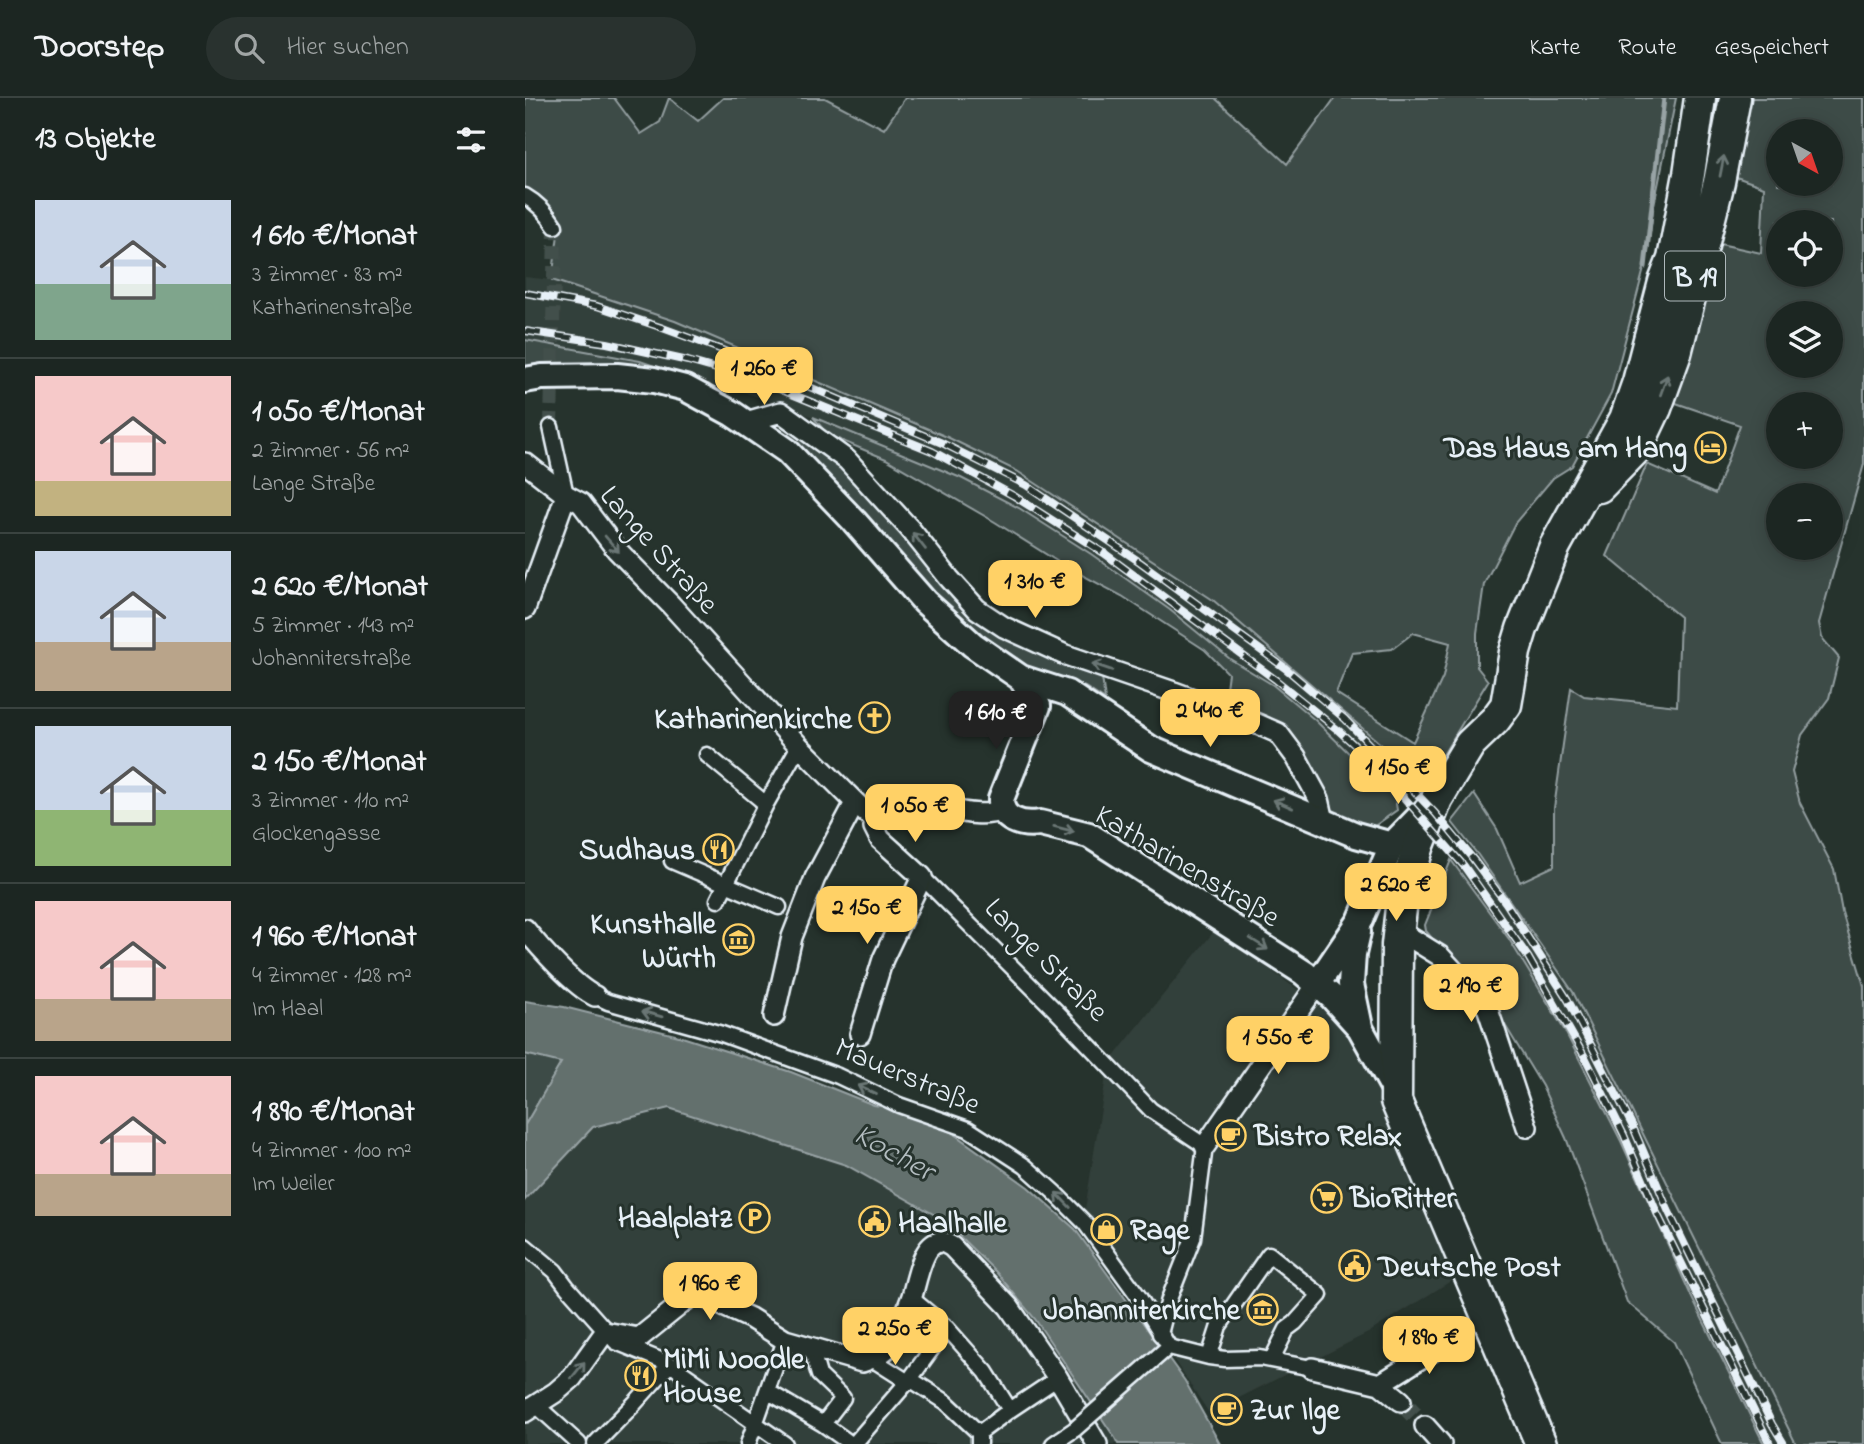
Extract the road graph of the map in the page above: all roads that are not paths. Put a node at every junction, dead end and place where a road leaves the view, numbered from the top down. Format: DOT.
graph roads {
  1 [pos="1700,98"];
  2 [pos="1735,98"];
  3 [pos="525,196"];
  4 [pos="555,226"];
  5 [pos="525,380"];
  6 [pos="746,422"];
  7 [pos="551,427"];
  8 [pos="531,467"];
  9 [pos="566,495"];
  10 [pos="1571,514"];
  11 [pos="525,609"];
  12 [pos="1021,678"];
  13 [pos="1067,693"];
  14 [pos="1038,705"];
  15 [pos="799,746"];
  16 [pos="707,755"];
  17 [pos="1437,799"];
  18 [pos="856,803"];
  19 [pos="766,804"];
  20 [pos="1002,810"];
  21 [pos="876,820"];
  22 [pos="1324,821"];
  23 [pos="1392,845"];
  24 [pos="672,861"];
  25 [pos="922,877"];
  26 [pos="726,885"];
  27 [pos="1404,888"];
  28 [pos="718,900"];
  29 [pos="779,907"];
  30 [pos="1360,921"];
  31 [pos="525,929"];
  32 [pos="1398,930"];
  33 [pos="1318,983"];
  34 [pos="595,996"];
  35 [pos="774,1016"];
  36 [pos="1360,1028"];
  37 [pos="860,1034"];
  38 [pos="1395,1091"];
  39 [pos="1527,1127"];
  40 [pos="1205,1146"];
  41 [pos="525,1246"];
  42 [pos="911,1298"];
  43 [pos="947,1328"];
  44 [pos="605,1332"];
  45 [pos="1160,1334"];
  46 [pos="1458,1335"];
  47 [pos="785,1340"];
  48 [pos="811,1348"];
  49 [pos="1167,1348"];
  50 [pos="1209,1357"];
  51 [pos="872,1359"];
  52 [pos="1272,1359"];
  53 [pos="670,1364"];
  54 [pos="1312,1367"];
  55 [pos="1058,1378"];
  56 [pos="910,1380"];
  57 [pos="1380,1384"];
  58 [pos="767,1391"];
  59 [pos="1401,1401"];
  60 [pos="531,1408"];
  61 [pos="1010,1410"];
  62 [pos="755,1424"];
  63 [pos="823,1424"];
  64 [pos="1425,1426"];
  65 [pos="1071,1436"];
  66 [pos="979,1438"];
  67 [pos="579,1444"];
  68 [pos="595,1444"];
  69 [pos="748,1444"];
  70 [pos="785,1444"];
  71 [pos="853,1444"];
  72 [pos="1053,1444"];
  73 [pos="1097,1444"];
  74 [pos="1441,1444"];
  75 [pos="1541,1444"];
  1 -- 10 [label="main road, B 19"];
  10 -- 2 [label="main road, B 19, one-way"];
  3 -- 4 [label="street"];
  5 -- 6 [label="street"];
  6 -- 12 [label="street"];
  22 -- 6 [label="street, one-way"];
  7 -- 9 [label="street"];
  8 -- 9 [label="street, Lange Straße"];
  9 -- 11 [label="street"];
  9 -- 15 [label="street, Lange Straße, one-way"];
  10 -- 17 [label="main road, B 19"];
  12 -- 13 [label="street"];
  12 -- 14 [label="street"];
  13 -- 14 [label="street"];
  22 -- 13 [label="street, one-way"];
  14 -- 20 [label="street"];
  15 -- 18 [label="street, Lange Straße"];
  15 -- 19 [label="street"];
  16 -- 19 [label="street"];
  17 -- 23 [label="street"];
  17 -- 27 [label="main road, B 19"];
  18 -- 21 [label="street, Lange Straße"];
  18 -- 35 [label="street"];
  19 -- 26 [label="street"];
  20 -- 21 [label="street"];
  20 -- 33 [label="street, Katharinenstraße, one-way"];
  21 -- 25 [label="street, Lange Straße"];
  22 -- 23 [label="street"];
  23 -- 30 [label="street"];
  24 -- 26 [label="street"];
  25 -- 37 [label="street"];
  25 -- 40 [label="street, Lange Straße"];
  26 -- 28 [label="street"];
  26 -- 29 [label="street"];
  27 -- 30 [label="street"];
  27 -- 32 [label="main road, B 19"];
  30 -- 33 [label="street"];
  30 -- 36 [label="street, Katharinenstraße"];
  31 -- 34 [label="street, Mauerstraße"];
  32 -- 38 [label="main road, B 19"];
  32 -- 39 [label="street"];
  33 -- 36 [label="street, Katharinenstraße"];
  33 -- 40 [label="street"];
  45 -- 34 [label="street, Mauerstraße, one-way"];
  36 -- 38 [label="street, Katharinenstraße"];
  38 -- 75 [label="main road, B 19"];
  40 -- 45 [label="street"];
  41 -- 44 [label="street"];
  42 -- 43 [label="street"];
  42 -- 51 [label="street"];
  42 -- 55 [label="street"];
  43 -- 56 [label="street"];
  43 -- 61 [label="street"];
  44 -- 47 [label="street"];
  44 -- 53 [label="street"];
  60 -- 44 [label="street, one-way"];
  45 -- 49 [label="street, Mauerstraße"];
  46 -- 57 [label="street"];
  47 -- 48 [label="street"];
  47 -- 58 [label="street"];
  48 -- 51 [label="street"];
  48 -- 63 [label="street"];
  49 -- 50 [label="street"];
  49 -- 65 [label="street, bridge"];
  50 -- 52 [label="street"];
  50 -- 52 [label="street"];
  51 -- 56 [label="street"];
  52 -- 54 [label="street"];
  53 -- 62 [label="street"];
  53 -- 68 [label="street"];
  54 -- 57 [label="street"];
  55 -- 61 [label="street"];
  55 -- 73 [label="street"];
  56 -- 66 [label="street"];
  56 -- 71 [label="street"];
  57 -- 59 [label="street"];
  58 -- 62 [label="street"];
  58 -- 63 [label="street"];
  60 -- 67 [label="street"];
  61 -- 66 [label="street"];
  62 -- 69 [label="street"];
  62 -- 70 [label="street"];
  63 -- 71 [label="street"];
  64 -- 74 [label="street"];
  65 -- 72 [label="street"];
}
